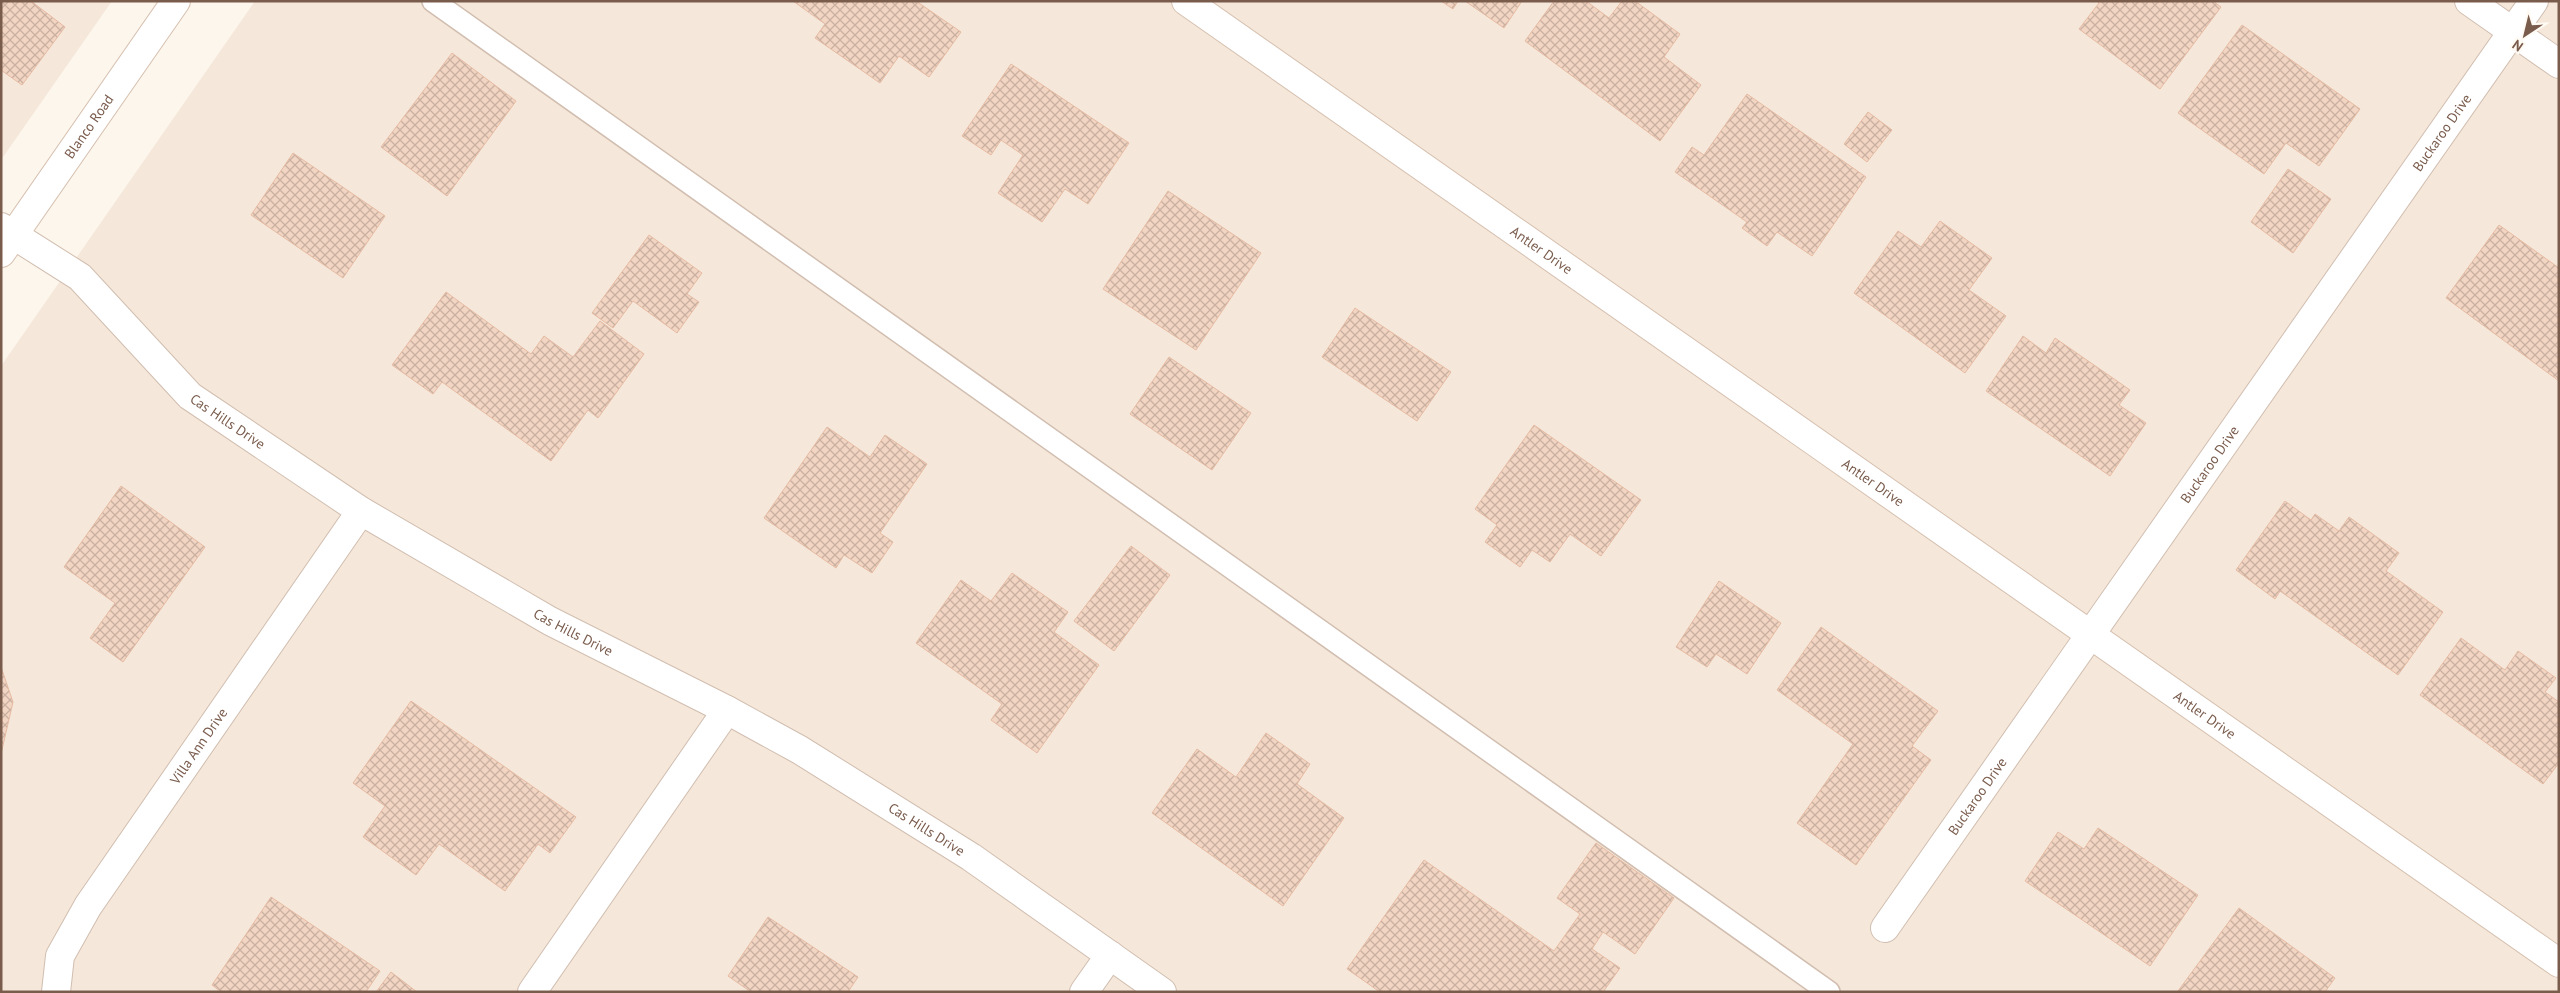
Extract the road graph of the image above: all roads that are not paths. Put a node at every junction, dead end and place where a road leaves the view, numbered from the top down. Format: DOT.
graph roads {
  1 [pos="176,1"];
  2 [pos="433,1"];
  3 [pos="1186,1"];
  4 [pos="2469,1"];
  5 [pos="2534,1"];
  6 [pos="2513,32"];
  7 [pos="2559,64"];
  8 [pos="5,238"];
  9 [pos="361,511"];
  10 [pos="2089,636"];
  11 [pos="727,710"];
  12 [pos="1885,928"];
  13 [pos="1110,955"];
  14 [pos="2559,963"];
  15 [pos="56,992"];
  16 [pos="532,992"];
  17 [pos="1084,992"];
  18 [pos="1162,992"];
  19 [pos="1829,992"];
  1 -- 8 [label="street, Blanco Road"];
  2 -- 19 [label="lane"];
  3 -- 10 [label="street, Antler Drive"];
  4 -- 6 [label="street"];
  5 -- 6 [label="street, Buckaroo Drive"];
  6 -- 7 [label="street"];
  6 -- 10 [label="street, Buckaroo Drive"];
  8 -- 9 [label="street, Cas Hills Drive"];
  9 -- 11 [label="street, Cas Hills Drive"];
  9 -- 15 [label="street, Villa Ann Drive"];
  10 -- 12 [label="street, Buckaroo Drive"];
  10 -- 14 [label="street, Antler Drive"];
  11 -- 13 [label="street, Cas Hills Drive"];
  11 -- 16 [label="street"];
  13 -- 17 [label="street"];
  13 -- 18 [label="street, Cas Hills Drive"];
}
